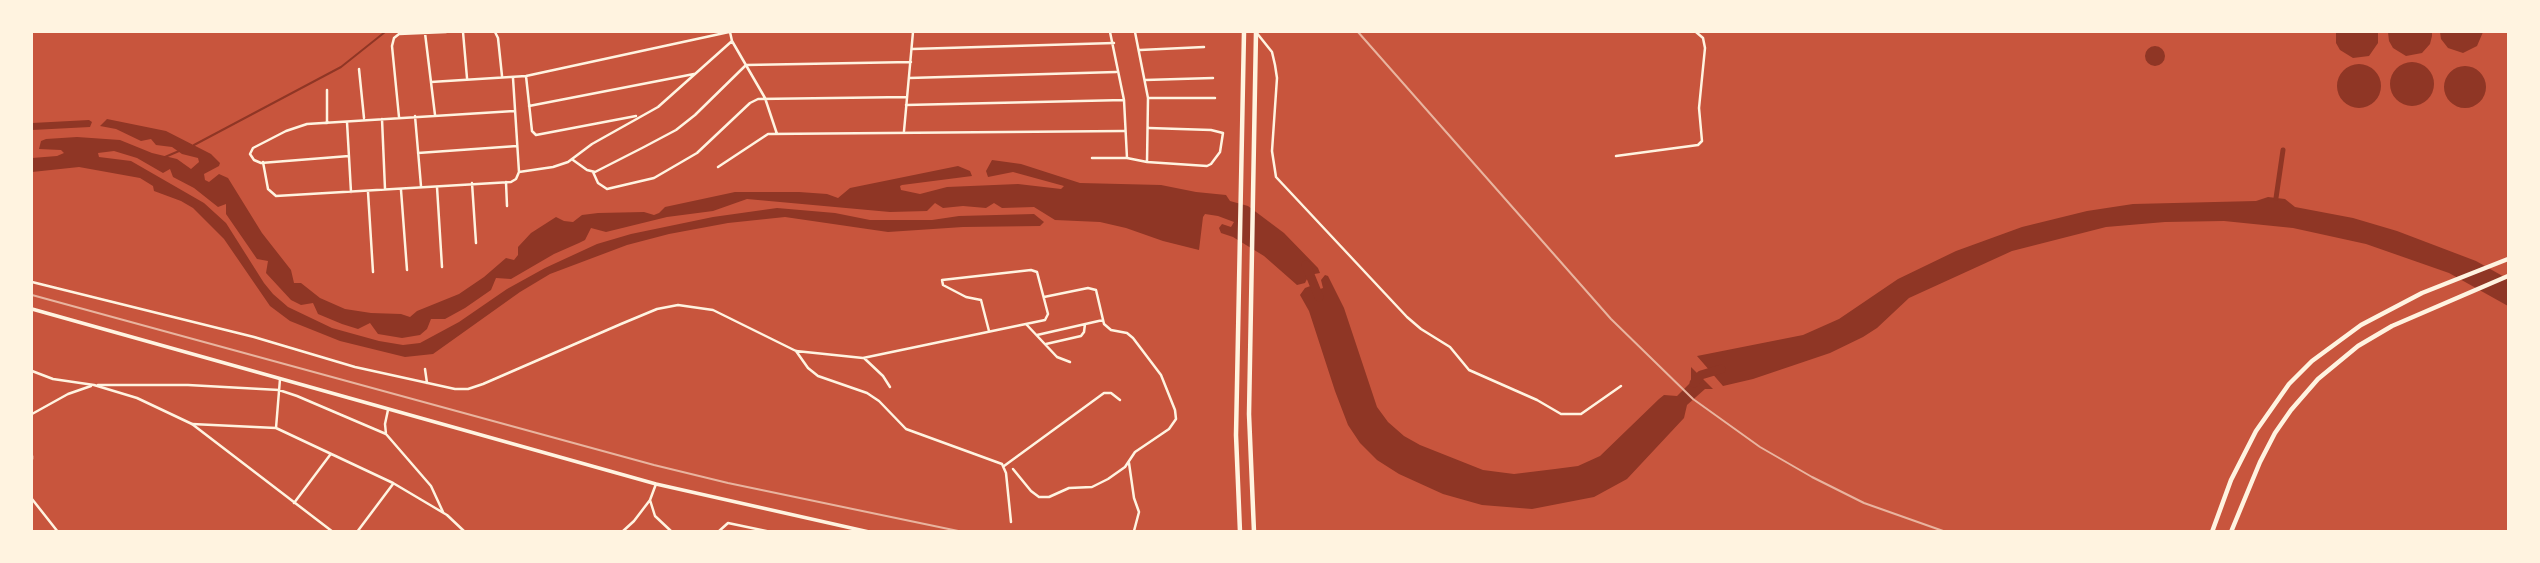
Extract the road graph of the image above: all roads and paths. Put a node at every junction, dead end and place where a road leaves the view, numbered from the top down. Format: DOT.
graph roads {
  1 [pos="446,32"];
  2 [pos="463,32"];
  3 [pos="495,32"];
  4 [pos="730,32"];
  5 [pos="913,32"];
  6 [pos="1110,32"];
  7 [pos="1135,32"];
  8 [pos="1244,32"];
  9 [pos="1256,32"];
  10 [pos="1696,32"];
  11 [pos="405,33"];
  12 [pos="416,33"];
  13 [pos="425,33"];
  14 [pos="720,33"];
  15 [pos="732,41"];
  16 [pos="1114,43"];
  17 [pos="1204,47"];
  18 [pos="912,49"];
  19 [pos="1140,50"];
  20 [pos="911,62"];
  21 [pos="746,65"];
  22 [pos="359,69"];
  23 [pos="1116,72"];
  24 [pos="694,74"];
  25 [pos="502,76"];
  26 [pos="526,76"];
  27 [pos="513,77"];
  28 [pos="467,78"];
  29 [pos="909,78"];
  30 [pos="1213,78"];
  31 [pos="1145,80"];
  32 [pos="431,82"];
  33 [pos="327,89"];
  34 [pos="907,97"];
  35 [pos="765,98"];
  36 [pos="1148,98"];
  37 [pos="1215,98"];
  38 [pos="1124,100"];
  39 [pos="906,105"];
  40 [pos="529,106"];
  41 [pos="513,111"];
  42 [pos="435,115"];
  43 [pos="639,115"];
  44 [pos="415,116"];
  45 [pos="399,117"];
  46 [pos="382,119"];
  47 [pos="365,120"];
  48 [pos="347,121"];
  49 [pos="327,123"];
  50 [pos="1149,128"];
  51 [pos="904,131"];
  52 [pos="1124,131"];
  53 [pos="777,134"];
  54 [pos="517,146"];
  55 [pos="418,153"];
  56 [pos="349,156"];
  57 [pos="1616,156"];
  58 [pos="1092,158"];
  59 [pos="1127,158"];
  60 [pos="573,160"];
  61 [pos="263,162"];
  62 [pos="1147,162"];
  63 [pos="718,166"];
  64 [pos="593,172"];
  65 [pos="519,173"];
  66 [pos="506,182"];
  67 [pos="472,183"];
  68 [pos="437,186"];
  69 [pos="421,187"];
  70 [pos="401,188"];
  71 [pos="386,190"];
  72 [pos="368,191"];
  73 [pos="351,192"];
  74 [pos="508,206"];
  75 [pos="476,243"];
  76 [pos="2508,259"];
  77 [pos="442,267"];
  78 [pos="407,270"];
  79 [pos="373,272"];
  80 [pos="2508,276"];
  81 [pos="32,282"];
  82 [pos="1044,297"];
  83 [pos="32,309"];
  84 [pos="1102,320"];
  85 [pos="1026,324"];
  86 [pos="1085,324"];
  87 [pos="989,331"];
  88 [pos="1037,335"];
  89 [pos="1045,344"];
  90 [pos="796,351"];
  91 [pos="863,358"];
  92 [pos="1070,362"];
  93 [pos="425,369"];
  94 [pos="32,371"];
  95 [pos="280,379"];
  96 [pos="427,383"];
  97 [pos="94,385"];
  98 [pos="1621,386"];
  99 [pos="890,387"];
  100 [pos="279,390"];
  101 [pos="1120,401"];
  102 [pos="388,409"];
  103 [pos="32,414"];
  104 [pos="192,424"];
  105 [pos="276,428"];
  106 [pos="386,434"];
  107 [pos="330,454"];
  108 [pos="1129,463"];
  109 [pos="1004,466"];
  110 [pos="1013,469"];
  111 [pos="393,483"];
  112 [pos="656,484"];
  113 [pos="32,499"];
  114 [pos="650,500"];
  115 [pos="294,503"];
  116 [pos="443,512"];
  117 [pos="1011,522"];
  118 [pos="58,531"];
  119 [pos="333,531"];
  120 [pos="358,531"];
  121 [pos="465,531"];
  122 [pos="622,531"];
  123 [pos="672,531"];
  124 [pos="718,531"];
  125 [pos="771,531"];
  126 [pos="869,531"];
  127 [pos="1134,531"];
  128 [pos="1240,531"];
  129 [pos="1254,531"];
  130 [pos="2212,531"];
  131 [pos="2231,531"];
  1 -- 13 [label="street"];
  2 -- 28 [label="street"];
  3 -- 25 [label="street"];
  4 -- 14 [label="street"];
  4 -- 15 [label="street"];
  5 -- 18 [label="street"];
  6 -- 16 [label="street"];
  7 -- 19 [label="street"];
  8 -- 128 [label="highway"];
  9 -- 98 [label="street"];
  9 -- 129 [label="highway"];
  10 -- 57 [label="street"];
  11 -- 12 [label="street"];
  11 -- 45 [label="street"];
  12 -- 13 [label="street"];
  13 -- 32 [label="street"];
  14 -- 26 [label="street"];
  15 -- 21 [label="street"];
  15 -- 24 [label="street"];
  16 -- 18 [label="street"];
  16 -- 23 [label="street"];
  17 -- 19 [label="street"];
  18 -- 20 [label="street"];
  19 -- 31 [label="street"];
  20 -- 21 [label="street"];
  20 -- 29 [label="street"];
  21 -- 35 [label="street"];
  21 -- 64 [label="street"];
  22 -- 47 [label="street"];
  23 -- 29 [label="street"];
  23 -- 38 [label="street"];
  24 -- 40 [label="street"];
  24 -- 43 [label="street"];
  25 -- 27 [label="street"];
  25 -- 28 [label="street"];
  26 -- 27 [label="street"];
  26 -- 40 [label="street"];
  27 -- 41 [label="street"];
  28 -- 32 [label="street"];
  29 -- 34 [label="street"];
  30 -- 31 [label="street"];
  31 -- 36 [label="street"];
  32 -- 42 [label="street"];
  33 -- 49 [label="street"];
  34 -- 35 [label="street"];
  34 -- 39 [label="street"];
  35 -- 53 [label="street"];
  35 -- 64 [label="street"];
  36 -- 37 [label="street"];
  36 -- 50 [label="street"];
  38 -- 39 [label="street"];
  38 -- 52 [label="street"];
  39 -- 51 [label="street"];
  40 -- 43 [label="street"];
  41 -- 42 [label="street"];
  41 -- 54 [label="street"];
  42 -- 44 [label="street"];
  43 -- 60 [label="street"];
  44 -- 45 [label="street"];
  44 -- 55 [label="street"];
  45 -- 46 [label="street"];
  46 -- 47 [label="street"];
  46 -- 71 [label="street"];
  47 -- 48 [label="street"];
  48 -- 49 [label="street"];
  48 -- 56 [label="street"];
  49 -- 61 [label="street"];
  50 -- 62 [label="street"];
  50 -- 62 [label="street"];
  51 -- 52 [label="street"];
  51 -- 53 [label="street"];
  52 -- 59 [label="street"];
  53 -- 63 [label="street"];
  54 -- 55 [label="street"];
  54 -- 65 [label="street"];
  55 -- 69 [label="street"];
  56 -- 61 [label="street"];
  56 -- 73 [label="street"];
  58 -- 59 [label="street"];
  59 -- 62 [label="street"];
  60 -- 64 [label="street"];
  60 -- 65 [label="street"];
  61 -- 73 [label="street"];
  65 -- 66 [label="street"];
  66 -- 67 [label="street"];
  66 -- 74 [label="street"];
  67 -- 68 [label="street"];
  67 -- 75 [label="street"];
  68 -- 69 [label="street"];
  68 -- 77 [label="street"];
  69 -- 70 [label="street"];
  70 -- 71 [label="street"];
  70 -- 78 [label="street"];
  71 -- 72 [label="street"];
  72 -- 73 [label="street"];
  72 -- 79 [label="street"];
  76 -- 130 [label="highway"];
  80 -- 131 [label="highway"];
  81 -- 96 [label="street"];
  82 -- 84 [label="street"];
  82 -- 85 [label="street"];
  82 -- 87 [label="street"];
  83 -- 95 [label="main road"];
  84 -- 86 [label="street"];
  84 -- 108 [label="street"];
  85 -- 87 [label="street"];
  85 -- 88 [label="street"];
  86 -- 88 [label="street"];
  86 -- 89 [label="street"];
  87 -- 91 [label="street"];
  88 -- 89 [label="street"];
  89 -- 92 [label="street"];
  90 -- 91 [label="street"];
  90 -- 96 [label="street"];
  90 -- 109 [label="street"];
  91 -- 99 [label="street"];
  93 -- 96 [label="street"];
  94 -- 97 [label="street"];
  95 -- 100 [label="street"];
  95 -- 102 [label="main road"];
  97 -- 100 [label="street"];
  97 -- 103 [label="street"];
  97 -- 104 [label="street"];
  100 -- 105 [label="street"];
  100 -- 106 [label="street"];
  101 -- 109 [label="street"];
  102 -- 106 [label="street"];
  102 -- 112 [label="main road"];
  104 -- 105 [label="street"];
  104 -- 115 [label="street"];
  105 -- 107 [label="street"];
  106 -- 116 [label="street"];
  107 -- 111 [label="street"];
  107 -- 115 [label="street"];
  108 -- 110 [label="street"];
  108 -- 127 [label="street"];
  109 -- 117 [label="street"];
  111 -- 116 [label="street"];
  111 -- 120 [label="street"];
  112 -- 114 [label="street"];
  112 -- 126 [label="main road"];
  113 -- 118 [label="street"];
  114 -- 122 [label="street"];
  114 -- 123 [label="street"];
  115 -- 119 [label="street"];
  116 -- 121 [label="street"];
  124 -- 125 [label="street"];
}
